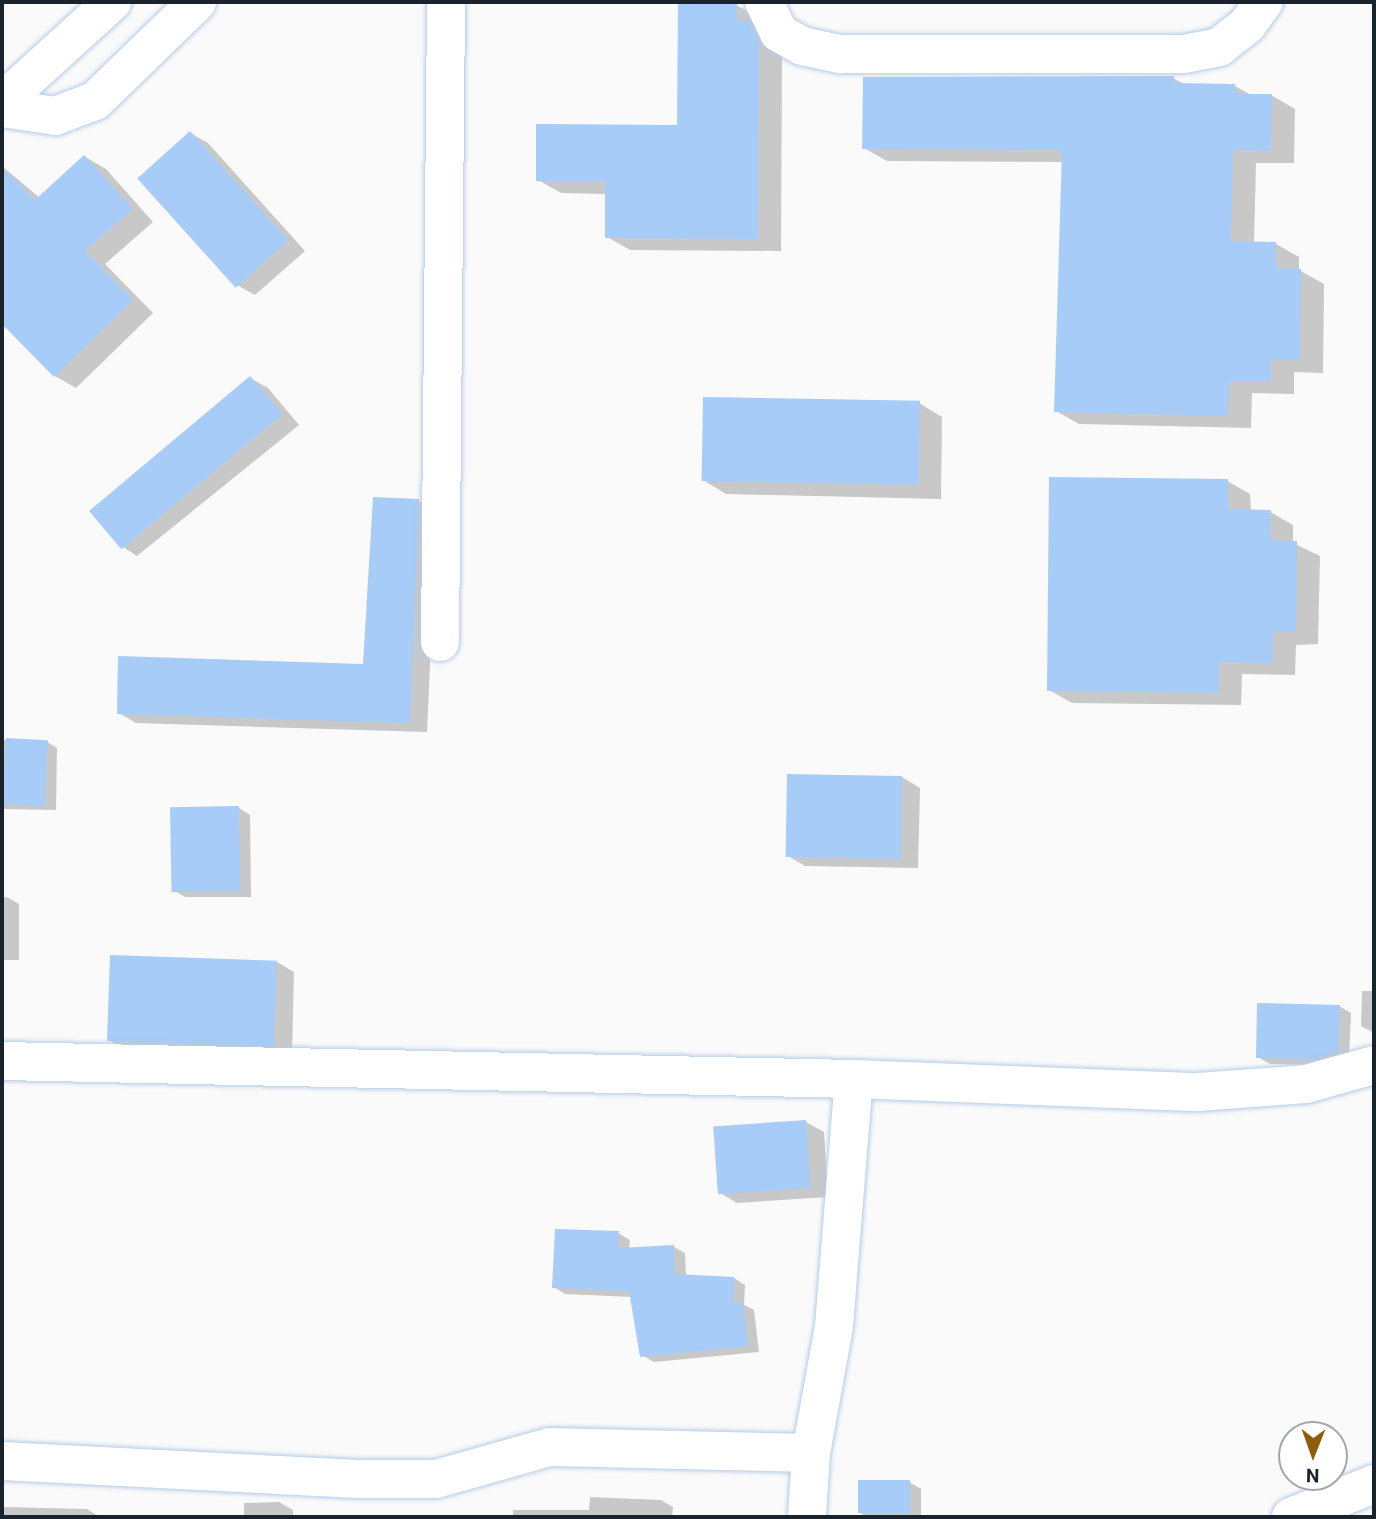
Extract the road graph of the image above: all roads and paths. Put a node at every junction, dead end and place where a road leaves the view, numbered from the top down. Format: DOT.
graph roads {
  1 [pos="112,2"];
  2 [pos="197,2"];
  3 [pos="446,2"];
  4 [pos="764,2"];
  5 [pos="1264,2"];
  6 [pos="2,102"];
  7 [pos="2,108"];
  8 [pos="440,642"];
  9 [pos="2,1061"];
  10 [pos="1374,1065"];
  11 [pos="855,1079"];
  12 [pos="811,1452"];
  13 [pos="2,1461"];
  14 [pos="1374,1484"];
  15 [pos="807,1517"];
  16 [pos="1292,1517"];
  1 -- 6 [label="street"];
  2 -- 7 [label="street"];
  3 -- 8 [label="street"];
  4 -- 5 [label="street"];
  9 -- 11 [label="street"];
  10 -- 11 [label="street"];
  11 -- 12 [label="street"];
  12 -- 13 [label="street"];
  12 -- 15 [label="street"];
  14 -- 16 [label="street"];
}
